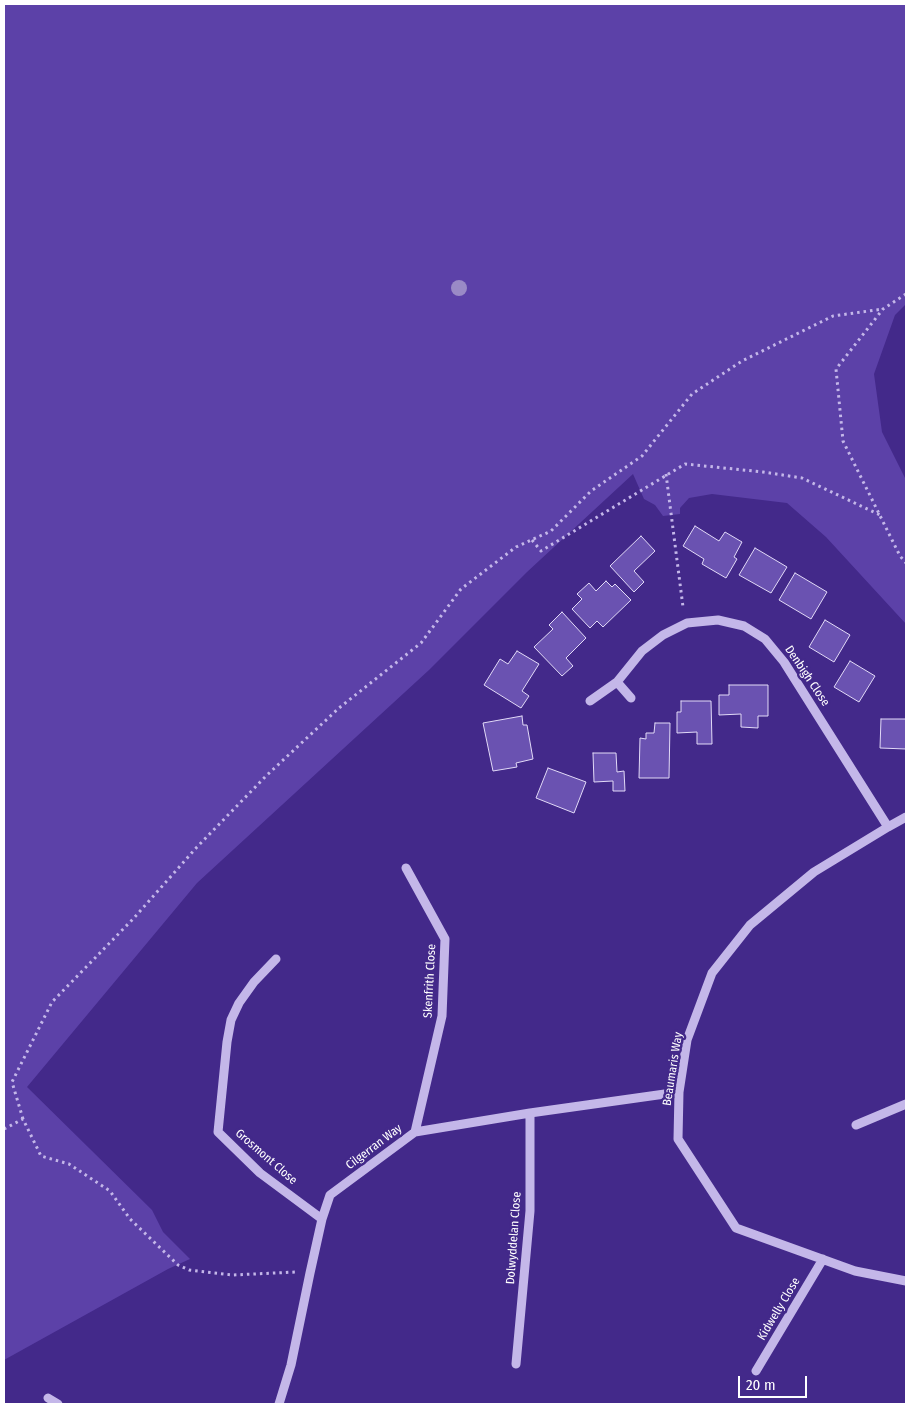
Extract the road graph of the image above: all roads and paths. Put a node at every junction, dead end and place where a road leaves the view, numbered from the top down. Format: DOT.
graph roads {
  1 [pos="906,294"];
  2 [pos="883,309"];
  3 [pos="666,474"];
  4 [pos="880,515"];
  5 [pos="532,540"];
  6 [pos="906,563"];
  7 [pos="684,612"];
  8 [pos="617,682"];
  9 [pos="631,698"];
  10 [pos="590,701"];
  11 [pos="906,817"];
  12 [pos="888,827"];
  13 [pos="406,868"];
  14 [pos="276,959"];
  15 [pos="679,1092"];
  16 [pos="906,1104"];
  17 [pos="530,1113"];
  18 [pos="23,1118"];
  19 [pos="856,1125"];
  20 [pos="4,1129"];
  21 [pos="415,1132"];
  22 [pos="322,1219"];
  23 [pos="823,1259"];
  24 [pos="310,1273"];
  25 [pos="906,1281"];
  26 [pos="516,1364"];
  27 [pos="756,1371"];
  28 [pos="48,1398"];
  29 [pos="58,1404"];
  30 [pos="279,1404"];
  1 -- 2 [label="path"];
  2 -- 4 [label="path"];
  2 -- 5 [label="path"];
  3 -- 4 [label="path"];
  3 -- 5 [label="path"];
  3 -- 7 [label="path"];
  4 -- 6 [label="path"];
  5 -- 18 [label="path"];
  8 -- 9 [label="street"];
  8 -- 10 [label="street, Denbigh Close"];
  8 -- 12 [label="street, Denbigh Close"];
  11 -- 12 [label="street, Beaumaris Way"];
  12 -- 15 [label="street, Beaumaris Way"];
  13 -- 21 [label="street, Skenfrith Close"];
  14 -- 22 [label="street, Grosmont Close"];
  15 -- 17 [label="street, Cilgerran Way"];
  15 -- 23 [label="street, Beaumaris Way"];
  16 -- 19 [label="street"];
  17 -- 21 [label="street, Cilgerran Way"];
  17 -- 26 [label="street, Dolwyddelan Close"];
  18 -- 20 [label="path"];
  18 -- 24 [label="path"];
  21 -- 22 [label="street, Cilgerran Way"];
  22 -- 24 [label="street, Cilgerran Way"];
  23 -- 25 [label="street, Beaumaris Way"];
  23 -- 27 [label="street, Kidwelly Close"];
  24 -- 30 [label="street, Cilgerran Way"];
  28 -- 29 [label="street"];
}
